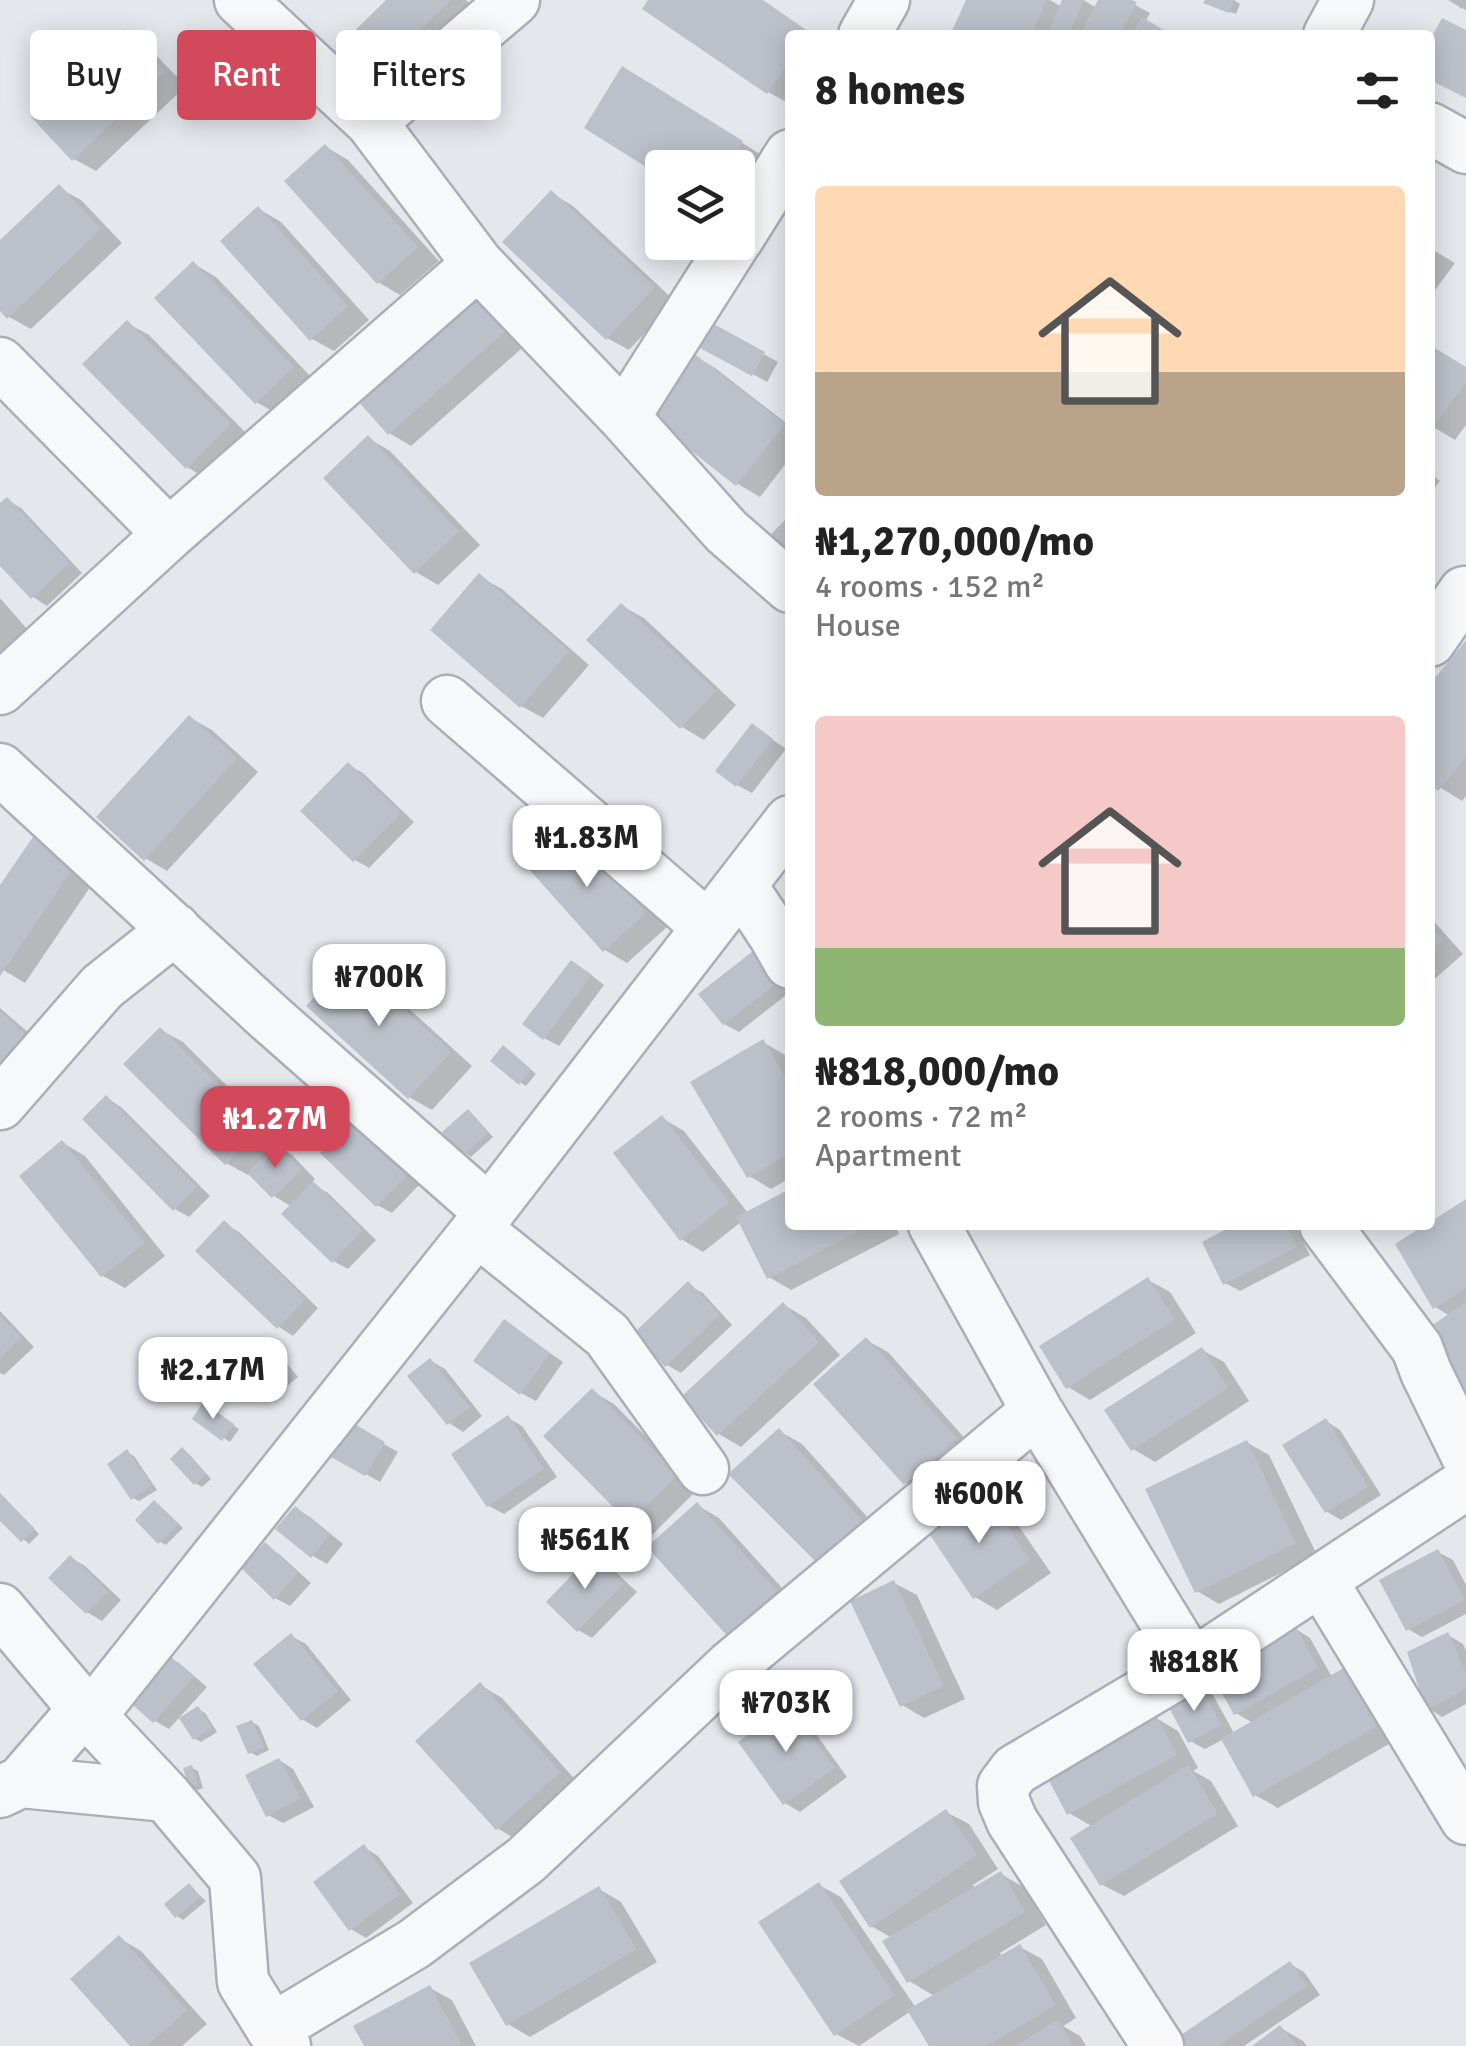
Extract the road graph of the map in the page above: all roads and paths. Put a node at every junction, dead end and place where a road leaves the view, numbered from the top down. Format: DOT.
graph roads {
  1 [pos="240,0"];
  2 [pos="514,0"];
  3 [pos="884,0"];
  4 [pos="1348,0"];
  5 [pos="867,30"];
  6 [pos="1332,30"];
  7 [pos="372,122"];
  8 [pos="1435,131"];
  9 [pos="1466,148"];
  10 [pos="785,163"];
  11 [pos="755,210"];
  12 [pos="723,260"];
  13 [pos="478,264"];
  14 [pos="0,363"];
  15 [pos="624,417"];
  16 [pos="168,534"];
  17 [pos="785,583"];
  18 [pos="1453,585"];
  19 [pos="1435,630"];
  20 [pos="0,690"];
  21 [pos="447,701"];
  22 [pos="0,770"];
  23 [pos="785,827"];
  24 [pos="740,884"];
  25 [pos="708,927"];
  26 [pos="175,929"];
  27 [pos="785,954"];
  28 [pos="0,1104"];
  29 [pos="483,1221"];
  30 [pos="937,1230"];
  31 [pos="1329,1230"];
  32 [pos="1037,1412"];
  33 [pos="1466,1454"];
  34 [pos="703,1470"];
  35 [pos="1466,1484"];
  36 [pos="1321,1580"];
  37 [pos="0,1609"];
  38 [pos="1192,1665"];
  39 [pos="84,1709"];
  40 [pos="11,1787"];
  41 [pos="166,1796"];
  42 [pos="1466,1819"];
  43 [pos="278,2038"];
  44 [pos="1158,2046"];
  1 -- 7 [label="street"];
  2 -- 7 [label="street"];
  3 -- 5 [label="street"];
  4 -- 6 [label="street"];
  7 -- 13 [label="street"];
  8 -- 9 [label="street"];
  10 -- 11 [label="street"];
  12 -- 15 [label="street"];
  13 -- 15 [label="street"];
  13 -- 16 [label="street"];
  14 -- 16 [label="street"];
  15 -- 17 [label="street"];
  16 -- 20 [label="street"];
  18 -- 19 [label="street"];
  21 -- 25 [label="street"];
  22 -- 26 [label="street"];
  23 -- 24 [label="street"];
  24 -- 25 [label="street"];
  24 -- 27 [label="street"];
  25 -- 29 [label="street"];
  26 -- 28 [label="street"];
  26 -- 29 [label="street"];
  29 -- 34 [label="street"];
  29 -- 39 [label="street"];
  30 -- 32 [label="street"];
  31 -- 33 [label="street"];
  32 -- 38 [label="street"];
  32 -- 43 [label="street"];
  35 -- 36 [label="street"];
  36 -- 38 [label="street"];
  36 -- 42 [label="street"];
  37 -- 39 [label="street"];
  38 -- 44 [label="street"];
  39 -- 40 [label="street"];
  39 -- 41 [label="street"];
  40 -- 41 [label="street"];
  41 -- 43 [label="street"];
}
